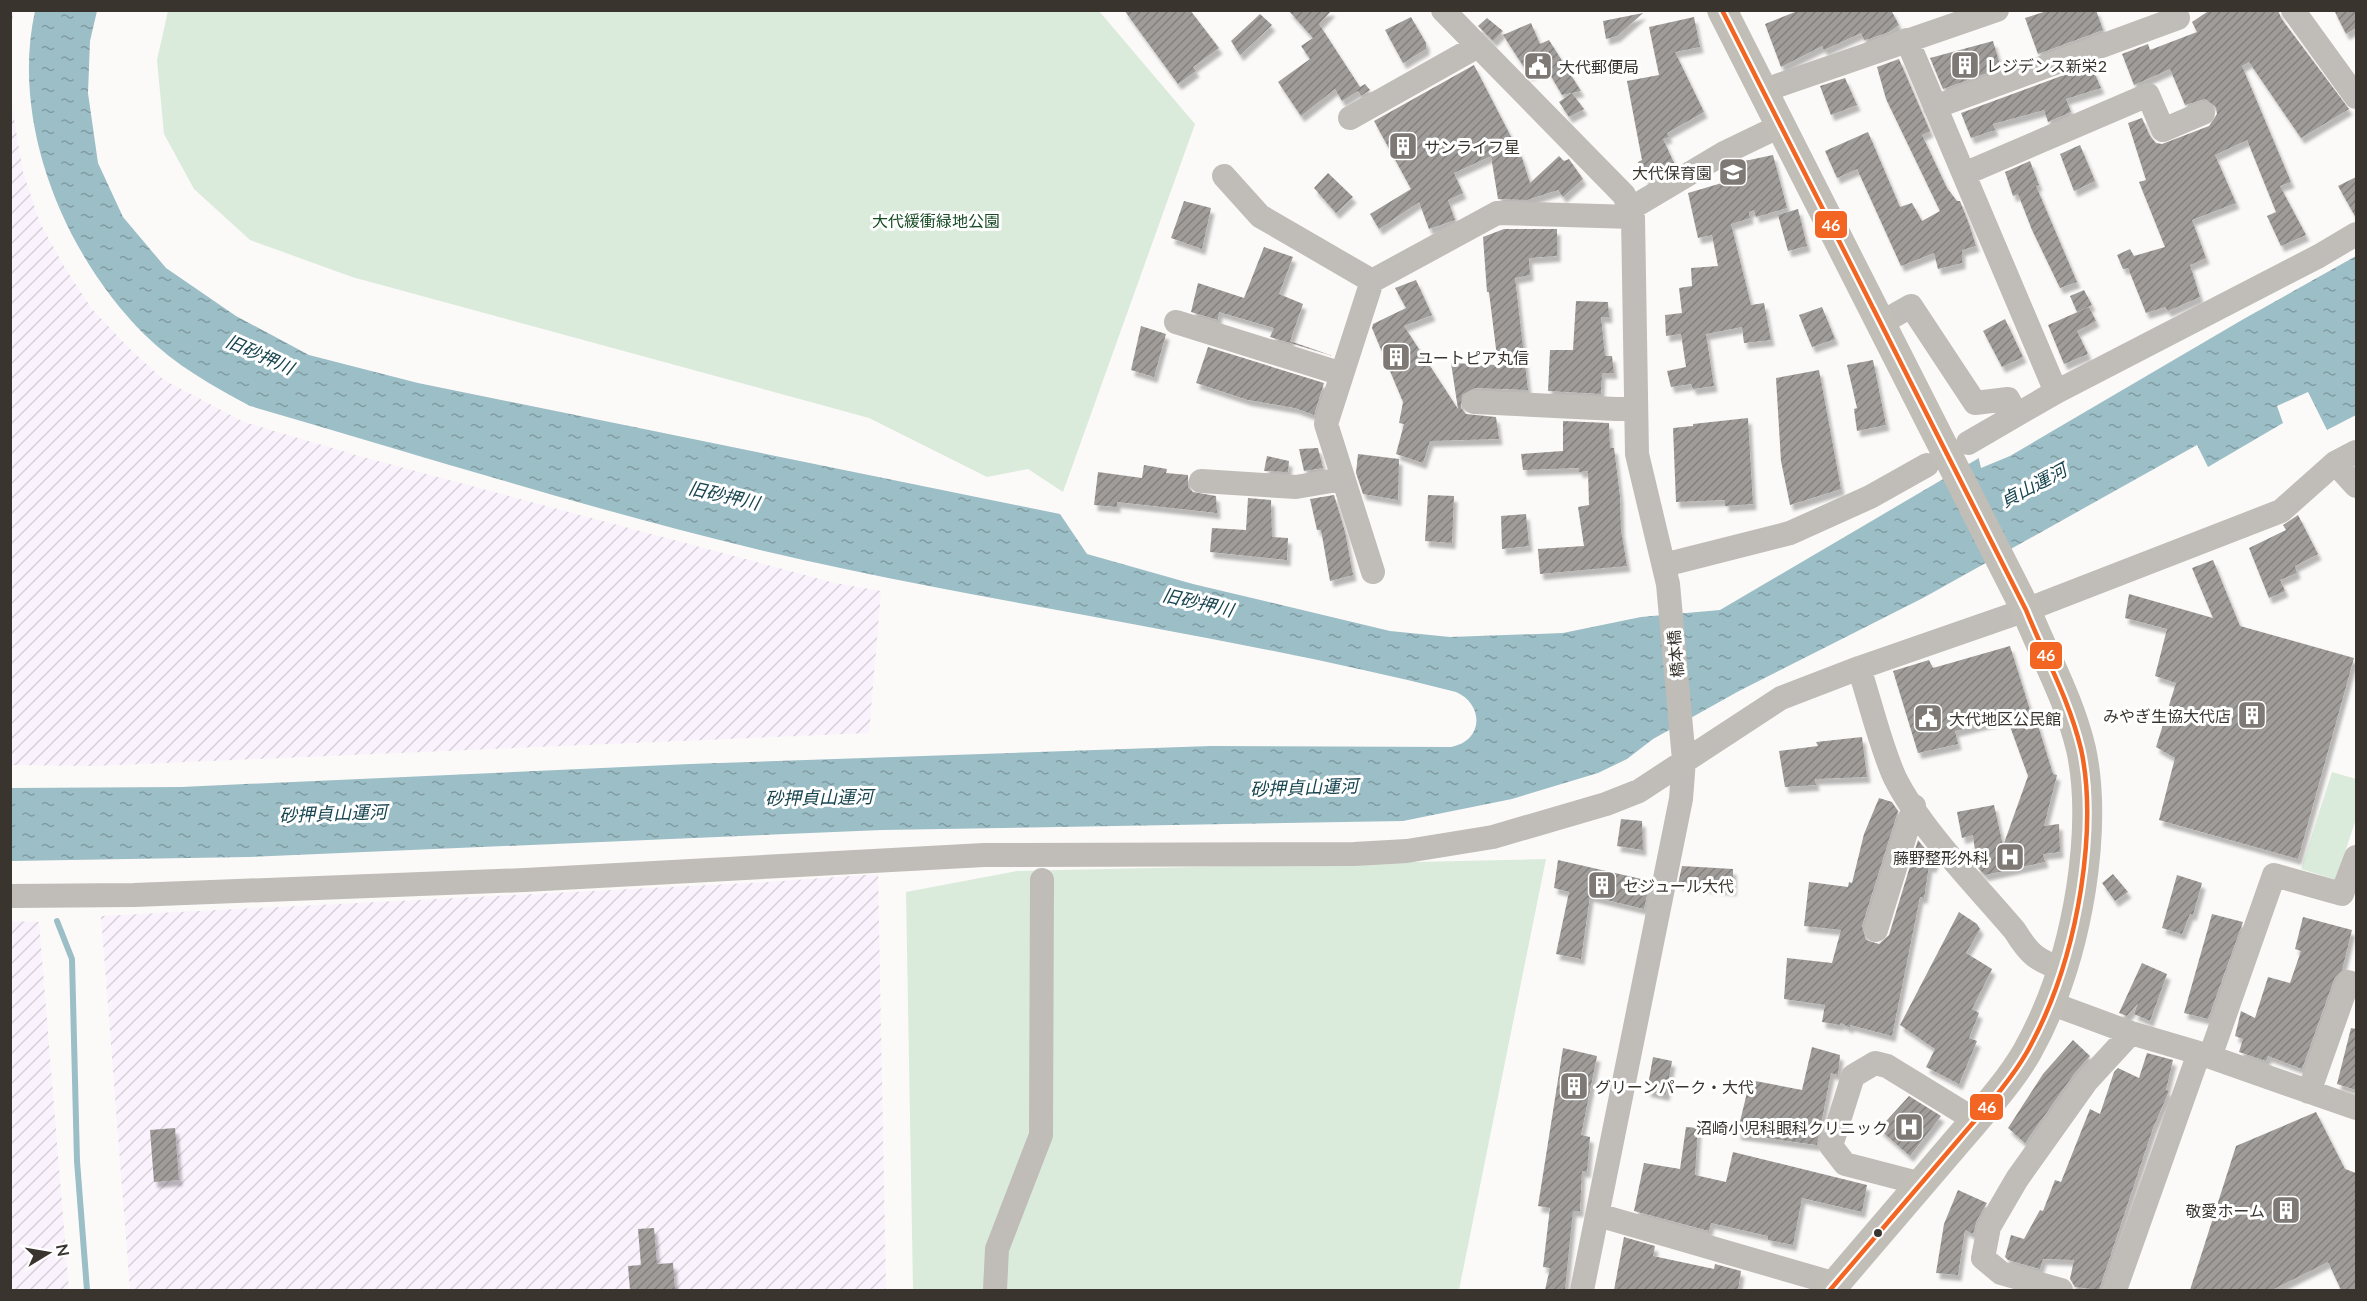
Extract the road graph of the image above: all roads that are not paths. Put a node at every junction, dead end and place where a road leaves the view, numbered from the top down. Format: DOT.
graph roads {
  1 [pos="1443,10"];
  2 [pos="1722,10"];
  3 [pos="1997,10"];
  4 [pos="2293,10"];
  5 [pos="1952,17"];
  6 [pos="2178,18"];
  7 [pos="1907,40"];
  8 [pos="1478,46"];
  9 [pos="1762,92"];
  10 [pos="2356,97"];
  11 [pos="1935,107"];
  12 [pos="2204,113"];
  13 [pos="1350,118"];
  14 [pos="1780,126"];
  15 [pos="1964,174"];
  16 [pos="1224,176"];
  17 [pos="1632,213"];
  18 [pos="2356,234"];
  19 [pos="1372,281"];
  20 [pos="1176,322"];
  21 [pos="1881,323"];
  22 [pos="1342,374"];
  23 [pos="2056,392"];
  24 [pos="1474,402"];
  25 [pos="1636,407"];
  26 [pos="2016,414"];
  27 [pos="2356,452"];
  28 [pos="1949,457"];
  29 [pos="2335,463"];
  30 [pos="1343,479"];
  31 [pos="1201,481"];
  32 [pos="2356,486"];
  33 [pos="1373,572"];
  34 [pos="1666,574"];
  35 [pos="2026,610"];
  36 [pos="1859,668"];
  37 [pos="1684,760"];
  38 [pos="1914,806"];
  39 [pos="2356,857"];
  40 [pos="1042,880"];
  41 [pos="10,896"];
  42 [pos="1876,930"];
  43 [pos="2063,969"];
  44 [pos="2356,985"];
  45 [pos="2050,1003"];
  46 [pos="2131,1034"];
  47 [pos="2204,1055"];
  48 [pos="2309,1092"];
  49 [pos="2356,1108"];
  50 [pos="1975,1120"];
  51 [pos="1922,1184"];
  52 [pos="1598,1215"];
  53 [pos="1833,1287"];
  54 [pos="995,1290"];
  55 [pos="1582,1290"];
  56 [pos="2061,1290"];
  57 [pos="2115,1290"];
  1 -- 8 [label="street"];
  2 -- 9 [label="main road"];
  3 -- 5 [label="street"];
  4 -- 10 [label="street"];
  5 -- 7 [label="street"];
  6 -- 11 [label="street"];
  7 -- 9 [label="street"];
  7 -- 11 [label="street"];
  8 -- 13 [label="street"];
  8 -- 17 [label="street"];
  9 -- 14 [label="main road"];
  11 -- 15 [label="street"];
  12 -- 15 [label="street"];
  14 -- 17 [label="street"];
  14 -- 21 [label="main road"];
  15 -- 23 [label="street"];
  16 -- 19 [label="street"];
  17 -- 19 [label="street"];
  17 -- 25 [label="street, 橋本橋"];
  18 -- 23 [label="street"];
  19 -- 22 [label="street"];
  20 -- 22 [label="street"];
  21 -- 26 [label="street"];
  21 -- 28 [label="main road"];
  22 -- 30 [label="street"];
  23 -- 26 [label="street"];
  24 -- 25 [label="street"];
  25 -- 34 [label="street, 橋本橋"];
  26 -- 28 [label="street"];
  27 -- 29 [label="street"];
  28 -- 34 [label="street"];
  28 -- 35 [label="main road"];
  29 -- 32 [label="street"];
  29 -- 35 [label="street"];
  30 -- 31 [label="street"];
  30 -- 33 [label="street"];
  34 -- 37 [label="street, 橋本橋"];
  35 -- 36 [label="street"];
  35 -- 43 [label="main road"];
  36 -- 37 [label="street"];
  36 -- 38 [label="street"];
  37 -- 41 [label="street"];
  37 -- 52 [label="street, 橋本橋"];
  38 -- 42 [label="street"];
  38 -- 43 [label="street"];
  39 -- 47 [label="street"];
  40 -- 54 [label="street"];
  43 -- 45 [label="main road"];
  44 -- 48 [label="street"];
  45 -- 46 [label="street"];
  45 -- 50 [label="main road"];
  46 -- 47 [label="street"];
  46 -- 56 [label="street"];
  47 -- 48 [label="street"];
  47 -- 57 [label="street"];
  48 -- 49 [label="street"];
  50 -- 51 [label="main road"];
  50 -- 51 [label="street"];
  51 -- 53 [label="main road"];
  52 -- 53 [label="street"];
  52 -- 55 [label="street, 橋本橋"];
}
